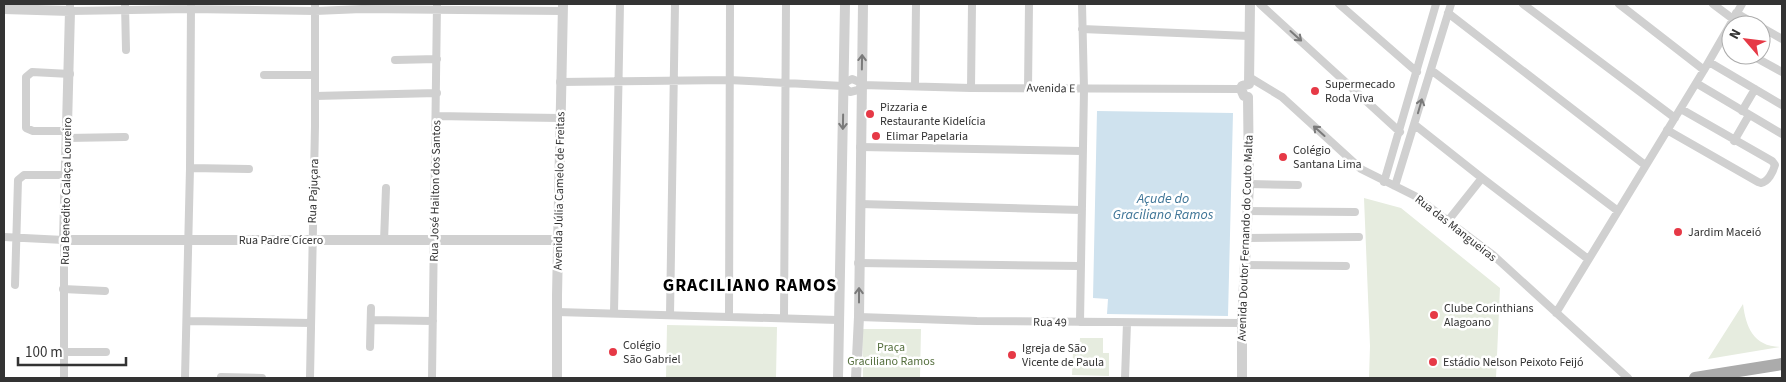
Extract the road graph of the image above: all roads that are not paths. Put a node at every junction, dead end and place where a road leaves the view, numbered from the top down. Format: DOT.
graph roads {
  1 [pos="620,4"];
  2 [pos="675,4"];
  3 [pos="730,4"];
  4 [pos="786,4"];
  5 [pos="845,4"];
  6 [pos="863,4"];
  7 [pos="916,4"];
  8 [pos="972,4"];
  9 [pos="1029,4"];
  10 [pos="1082,4"];
  11 [pos="1250,4"];
  12 [pos="1260,4"];
  13 [pos="1339,4"];
  14 [pos="1435,4"];
  15 [pos="1451,4"];
  16 [pos="1523,4"];
  17 [pos="1619,4"];
  18 [pos="1713,4"];
  19 [pos="1742,4"];
  20 [pos="191,6"];
  21 [pos="70,7"];
  22 [pos="124,7"];
  23 [pos="315,7"];
  24 [pos="362,7"];
  25 [pos="404,7"];
  26 [pos="437,7"];
  27 [pos="491,7"];
  28 [pos="563,8"];
  29 [pos="4,10"];
  30 [pos="1448,13"];
  31 [pos="1733,15"];
  32 [pos="1736,15"];
  33 [pos="1082,29"];
  34 [pos="1771,33"];
  35 [pos="1249,36"];
  36 [pos="1782,39"];
  37 [pos="1721,41"];
  38 [pos="126,50"];
  39 [pos="395,60"];
  40 [pos="437,60"];
  41 [pos="1769,65"];
  42 [pos="1706,66"];
  43 [pos="1431,70"];
  44 [pos="1417,72"];
  45 [pos="1782,72"];
  46 [pos="70,74"];
  47 [pos="264,75"];
  48 [pos="315,75"];
  49 [pos="618,80"];
  50 [pos="729,80"];
  51 [pos="674,81"];
  52 [pos="560,82"];
  53 [pos="1696,83"];
  54 [pos="785,84"];
  55 [pos="844,86"];
  56 [pos="862,86"];
  57 [pos="915,86"];
  58 [pos="1247,87"];
  59 [pos="970,88"];
  60 [pos="1028,88"];
  61 [pos="1084,89"];
  62 [pos="1755,89"];
  63 [pos="437,93"];
  64 [pos="315,96"];
  65 [pos="1782,105"];
  66 [pos="1681,109"];
  67 [pos="1745,113"];
  68 [pos="436,116"];
  69 [pos="560,118"];
  70 [pos="1675,118"];
  71 [pos="1415,125"];
  72 [pos="1667,130"];
  73 [pos="1400,132"];
  74 [pos="1782,134"];
  75 [pos="68,135"];
  76 [pos="125,137"];
  77 [pos="1734,141"];
  78 [pos="860,148"];
  79 [pos="1082,151"];
  80 [pos="1645,165"];
  81 [pos="190,168"];
  82 [pos="249,169"];
  83 [pos="66,175"];
  84 [pos="1482,178"];
  85 [pos="1384,182"];
  86 [pos="1248,184"];
  87 [pos="1298,185"];
  88 [pos="1395,186"];
  89 [pos="386,188"];
  90 [pos="860,204"];
  91 [pos="1082,210"];
  92 [pos="1248,211"];
  93 [pos="1618,211"];
  94 [pos="1355,212"];
  95 [pos="1447,222"];
  96 [pos="4,237"];
  97 [pos="16,237"];
  98 [pos="1359,237"];
  99 [pos="1246,238"];
  100 [pos="64,240"];
  101 [pos="188,240"];
  102 [pos="312,240"];
  103 [pos="558,240"];
  104 [pos="384,241"];
  105 [pos="434,241"];
  106 [pos="1588,259"];
  107 [pos="858,263"];
  108 [pos="1244,265"];
  109 [pos="1080,266"];
  110 [pos="1346,266"];
  111 [pos="15,286"];
  112 [pos="63,289"];
  113 [pos="105,291"];
  114 [pos="371,308"];
  115 [pos="557,312"];
  116 [pos="614,313"];
  117 [pos="1556,313"];
  118 [pos="670,315"];
  119 [pos="728,317"];
  120 [pos="859,317"];
  121 [pos="784,318"];
  122 [pos="186,320"];
  123 [pos="371,320"];
  124 [pos="838,320"];
  125 [pos="433,321"];
  126 [pos="311,322"];
  127 [pos="1080,322"];
  128 [pos="1127,323"];
  129 [pos="1242,323"];
  130 [pos="370,347"];
  131 [pos="63,352"];
  132 [pos="106,352"];
  133 [pos="839,353"];
  134 [pos="857,355"];
  135 [pos="1782,364"];
  136 [pos="1782,370"];
  137 [pos="221,377"];
  138 [pos="64,378"];
  139 [pos="185,378"];
  140 [pos="262,378"];
  141 [pos="310,378"];
  142 [pos="432,378"];
  143 [pos="557,378"];
  144 [pos="838,378"];
  145 [pos="856,378"];
  146 [pos="1125,378"];
  147 [pos="1242,378"];
  148 [pos="1628,378"];
  149 [pos="1695,378"];
  150 [pos="1729,378"];
  1 -- 49 [label="street"];
  2 -- 51 [label="street"];
  3 -- 50 [label="street"];
  4 -- 54 [label="street"];
  5 -- 55 [label="street"];
  56 -- 6 [label="street, one-way"];
  7 -- 57 [label="street"];
  8 -- 59 [label="street"];
  9 -- 60 [label="street"];
  10 -- 33 [label="street"];
  11 -- 35 [label="street, Avenida Doutor Fernando do Couto Malta"];
  12 -- 73 [label="street, one-way"];
  13 -- 44 [label="street"];
  14 -- 44 [label="street"];
  15 -- 30 [label="street"];
  16 -- 70 [label="street"];
  17 -- 42 [label="street"];
  18 -- 31 [label="street"];
  19 -- 32 [label="street"];
  20 -- 22 [label="street"];
  20 -- 23 [label="street"];
  20 -- 81 [label="street"];
  21 -- 22 [label="street"];
  21 -- 29 [label="street"];
  21 -- 46 [label="street, Rua Benedito Calaça Loureiro"];
  22 -- 38 [label="street"];
  23 -- 24 [label="street"];
  23 -- 48 [label="street, Rua Pajuçara"];
  24 -- 25 [label="street"];
  25 -- 26 [label="street"];
  26 -- 27 [label="street"];
  26 -- 40 [label="street, Rua José Hailton dos Santos"];
  27 -- 28 [label="street"];
  28 -- 52 [label="street, Avenida Júlia Camelo de Freitas"];
  30 -- 43 [label="street"];
  30 -- 80 [label="street"];
  33 -- 35 [label="street"];
  33 -- 61 [label="street"];
  34 -- 36 [label="street"];
  35 -- 58 [label="street, Avenida Doutor Fernando do Couto Malta"];
  37 -- 42 [label="street"];
  39 -- 40 [label="street"];
  40 -- 63 [label="street, Rua José Hailton dos Santos"];
  41 -- 45 [label="street"];
  42 -- 53 [label="street"];
  42 -- 62 [label="street"];
  71 -- 43 [label="street, one-way"];
  43 -- 93 [label="street"];
  44 -- 73 [label="street"];
  46 -- 75 [label="street, Rua Benedito Calaça Loureiro"];
  46 -- 75 [label="street"];
  47 -- 48 [label="street"];
  48 -- 64 [label="street, Rua Pajuçara"];
  49 -- 51 [label="street, Avenida E"];
  49 -- 52 [label="street, Avenida E"];
  49 -- 116 [label="street"];
  50 -- 51 [label="street, Avenida E"];
  50 -- 54 [label="street, Avenida E"];
  50 -- 119 [label="street"];
  51 -- 118 [label="street"];
  52 -- 69 [label="street, Avenida Júlia Camelo de Freitas"];
  53 -- 66 [label="street"];
  53 -- 67 [label="street"];
  54 -- 55 [label="street, Avenida E"];
  54 -- 121 [label="street"];
  55 -- 56 [label="street, Avenida E"];
  55 -- 124 [label="street, one-way"];
  56 -- 57 [label="street, Avenida E"];
  56 -- 78 [label="street"];
  57 -- 59 [label="street, Avenida E"];
  58 -- 61 [label="street, Avenida E"];
  85 -- 58 [label="street, Rua das Mangueiras, one-way"];
  58 -- 86 [label="street, Avenida Doutor Fernando do Couto Malta"];
  59 -- 60 [label="street, Avenida E"];
  60 -- 61 [label="street, Avenida E"];
  61 -- 79 [label="street"];
  62 -- 65 [label="street"];
  62 -- 67 [label="street"];
  63 -- 64 [label="street"];
  63 -- 68 [label="street, Rua José Hailton dos Santos"];
  64 -- 102 [label="street, Rua Pajuçara"];
  66 -- 70 [label="street"];
  66 -- 77 [label="street"];
  67 -- 74 [label="street"];
  67 -- 77 [label="street"];
  68 -- 69 [label="street"];
  68 -- 105 [label="street, Rua José Hailton dos Santos"];
  69 -- 103 [label="street, Avenida Júlia Camelo de Freitas"];
  70 -- 72 [label="street"];
  71 -- 84 [label="street"];
  71 -- 88 [label="street"];
  72 -- 77 [label="street"];
  72 -- 80 [label="street"];
  73 -- 85 [label="street"];
  75 -- 76 [label="street"];
  75 -- 83 [label="street, Rua Benedito Calaça Loureiro"];
  78 -- 79 [label="street"];
  78 -- 90 [label="street"];
  79 -- 91 [label="street"];
  80 -- 93 [label="street"];
  81 -- 82 [label="street"];
  81 -- 101 [label="street"];
  83 -- 97 [label="street"];
  83 -- 100 [label="street, Rua Benedito Calaça Loureiro"];
  84 -- 95 [label="street"];
  84 -- 106 [label="street"];
  85 -- 88 [label="street, Rua das Mangueiras"];
  86 -- 87 [label="street"];
  86 -- 92 [label="street, Avenida Doutor Fernando do Couto Malta"];
  88 -- 95 [label="street, Rua das Mangueiras"];
  89 -- 104 [label="street"];
  90 -- 91 [label="street"];
  90 -- 107 [label="street"];
  91 -- 109 [label="street"];
  92 -- 94 [label="street"];
  92 -- 99 [label="street, Avenida Doutor Fernando do Couto Malta"];
  93 -- 106 [label="street"];
  95 -- 117 [label="street, Rua das Mangueiras"];
  96 -- 97 [label="street, Rua Padre Cícero"];
  97 -- 100 [label="street, Rua Padre Cícero"];
  97 -- 111 [label="street"];
  98 -- 99 [label="street"];
  99 -- 108 [label="street, Avenida Doutor Fernando do Couto Malta"];
  100 -- 101 [label="street, Rua Padre Cícero"];
  100 -- 112 [label="street, Rua Benedito Calaça Loureiro"];
  101 -- 102 [label="street, Rua Padre Cícero"];
  101 -- 122 [label="street"];
  102 -- 104 [label="street, Rua Padre Cícero"];
  102 -- 126 [label="street, Rua Pajuçara"];
  103 -- 105 [label="street, Rua Padre Cícero"];
  103 -- 115 [label="street, Avenida Júlia Camelo de Freitas"];
  104 -- 105 [label="street, Rua Padre Cícero"];
  105 -- 125 [label="street, Rua José Hailton dos Santos"];
  106 -- 117 [label="street"];
  107 -- 109 [label="street"];
  120 -- 107 [label="street, one-way"];
  108 -- 110 [label="street"];
  108 -- 129 [label="street, Avenida Doutor Fernando do Couto Malta"];
  109 -- 127 [label="street"];
  112 -- 113 [label="street"];
  112 -- 131 [label="street, Rua Benedito Calaça Loureiro"];
  114 -- 123 [label="street"];
  115 -- 116 [label="street"];
  115 -- 143 [label="street, Avenida Júlia Camelo de Freitas"];
  116 -- 118 [label="street"];
  117 -- 148 [label="street, Rua das Mangueiras"];
  118 -- 119 [label="street"];
  119 -- 121 [label="street"];
  120 -- 127 [label="street, Rua 49"];
  120 -- 134 [label="street"];
  121 -- 124 [label="street"];
  122 -- 126 [label="street"];
  122 -- 139 [label="street"];
  123 -- 125 [label="street"];
  123 -- 130 [label="street"];
  124 -- 133 [label="street"];
  125 -- 142 [label="street, Rua José Hailton dos Santos"];
  126 -- 141 [label="street, Rua Pajuçara"];
  127 -- 128 [label="street, Rua 49"];
  128 -- 129 [label="street, Rua 49"];
  128 -- 146 [label="street"];
  129 -- 147 [label="street, Avenida Doutor Fernando do Couto Malta"];
  131 -- 132 [label="street"];
  131 -- 138 [label="street, Rua Benedito Calaça Loureiro"];
  133 -- 134 [label="street"];
  133 -- 144 [label="street"];
  134 -- 145 [label="street"];
  135 -- 149 [label="main road"];
  136 -- 150 [label="main road"];
  137 -- 140 [label="street"];
}
